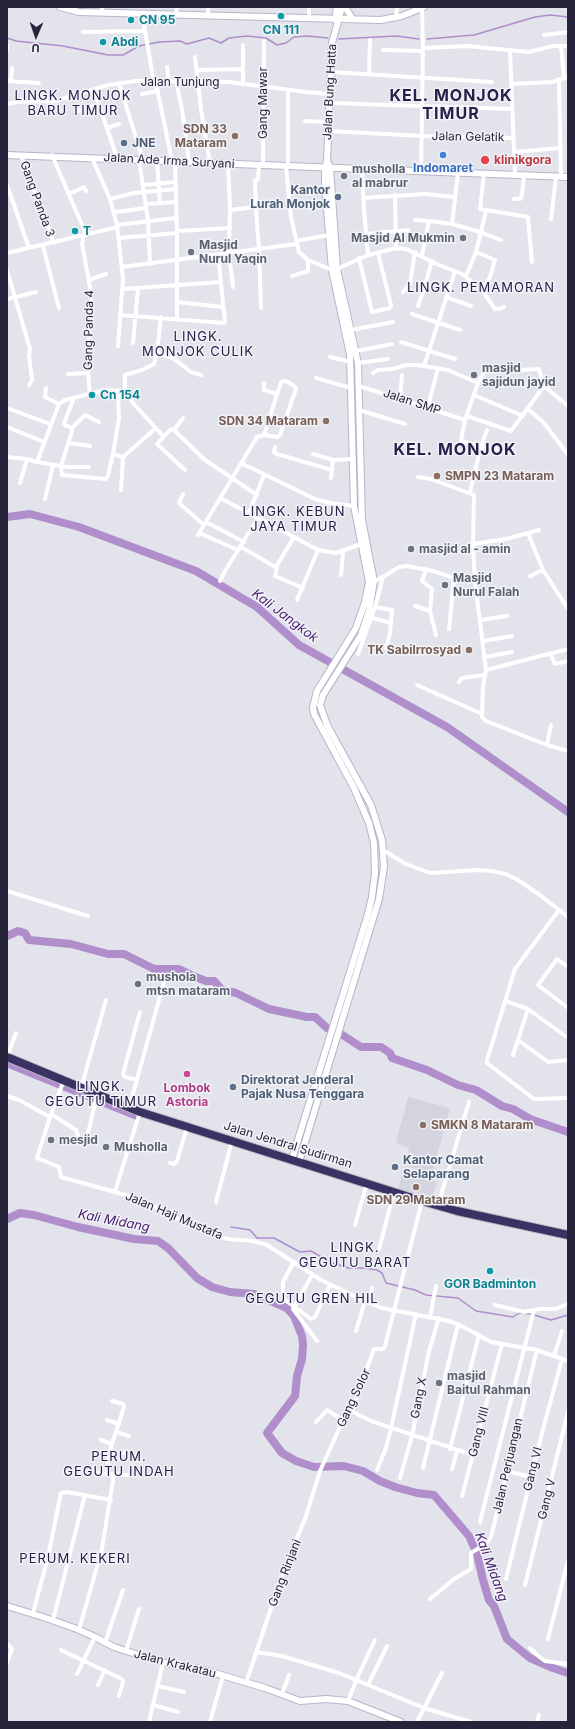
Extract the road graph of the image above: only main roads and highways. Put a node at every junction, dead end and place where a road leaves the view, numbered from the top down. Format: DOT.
graph roads {
  1 [pos="60,7"];
  2 [pos="337,7"];
  3 [pos="342,7"];
  4 [pos="345,7"];
  5 [pos="423,8"];
  6 [pos="102,10"];
  7 [pos="352,18"];
  8 [pos="337,20"];
  9 [pos="7,155"];
  10 [pos="327,158"];
  11 [pos="314,167"];
  12 [pos="328,167"];
  13 [pos="562,177"];
  14 [pos="335,269"];
  15 [pos="350,341"];
  16 [pos="360,474"];
  17 [pos="353,475"];
  18 [pos="371,582"];
  19 [pos="7,1057"];
  20 [pos="295,1160"];
  21 [pos="568,1235"];
  22 [pos="7,1606"];
  23 [pos="391,1720"];
  24 [pos="401,1722"];
  1 -- 6 [label="main road"];
  2 -- 8 [label="main road"];
  3 -- 8 [label="main road"];
  4 -- 7 [label="main road"];
  5 -- 7 [label="main road"];
  6 -- 8 [label="main road"];
  7 -- 8 [label="main road"];
  8 -- 10 [label="main road, Jalan Bung Hatta"];
  9 -- 11 [label="main road, Jalan Ade Irma Suryani"];
  10 -- 11 [label="main road"];
  10 -- 12 [label="main road"];
  11 -- 12 [label="main road, Jalan Ade Irma Suryani"];
  12 -- 13 [label="main road, Jalan Ade Irma Suryani"];
  12 -- 14 [label="main road"];
  12 -- 14 [label="main road"];
  14 -- 15 [label="main road"];
  14 -- 15 [label="main road"];
  15 -- 16 [label="main road"];
  15 -- 17 [label="main road"];
  16 -- 17 [label="main road"];
  16 -- 18 [label="main road"];
  17 -- 18 [label="main road"];
  18 -- 20 [label="main road"];
  18 -- 20 [label="main road"];
  19 -- 20 [label="highway, Jalan Jendral Sudirman"];
  20 -- 21 [label="highway, Jalan Jendral Sudirman"];
  22 -- 23 [label="main road, Jalan Krakatau"];
  23 -- 24 [label="main road, Jalan Krakatau"];
}
